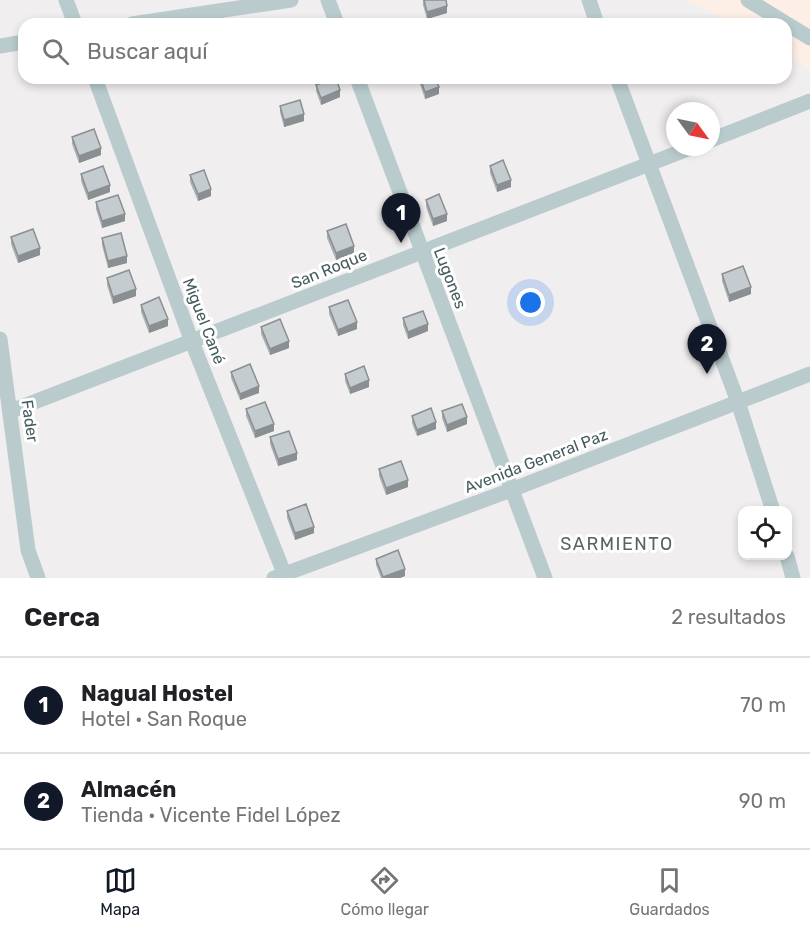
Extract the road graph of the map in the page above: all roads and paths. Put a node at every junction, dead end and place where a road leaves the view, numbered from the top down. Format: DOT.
graph roads {
  1 [pos="66,0"];
  2 [pos="291,0"];
  3 [pos="328,0"];
  4 [pos="589,0"];
  5 [pos="748,0"];
  6 [pos="73,18"];
  7 [pos="172,18"];
  8 [pos="335,18"];
  9 [pos="595,18"];
  10 [pos="777,18"];
  11 [pos="792,27"];
  12 [pos="810,38"];
  13 [pos="18,43"];
  14 [pos="0,46"];
  15 [pos="97,84"];
  16 [pos="359,84"];
  17 [pos="619,84"];
  18 [pos="810,102"];
  19 [pos="720,137"];
  20 [pos="670,156"];
  21 [pos="649,164"];
  22 [pos="421,252"];
  23 [pos="0,339"];
  24 [pos="192,342"];
  25 [pos="810,374"];
  26 [pos="738,402"];
  27 [pos="11,411"];
  28 [pos="511,490"];
  29 [pos="772,506"];
  30 [pos="789,560"];
  31 [pos="282,577"];
  32 [pos="38,578"];
  33 [pos="545,578"];
  34 [pos="794,578"];
  1 -- 6 [label="street"];
  2 -- 7 [label="street"];
  3 -- 8 [label="street"];
  4 -- 9 [label="street"];
  5 -- 10 [label="street"];
  11 -- 12 [label="street"];
  13 -- 14 [label="street"];
  15 -- 24 [label="street, Miguel Cané"];
  16 -- 22 [label="street, Lugones"];
  17 -- 21 [label="street"];
  18 -- 19 [label="street"];
  20 -- 21 [label="street, San Roque"];
  21 -- 22 [label="street, San Roque"];
  21 -- 26 [label="street"];
  22 -- 24 [label="street, San Roque"];
  22 -- 28 [label="street, Lugones"];
  23 -- 27 [label="street, Fader"];
  24 -- 27 [label="street, San Roque"];
  24 -- 31 [label="street, Miguel Cané"];
  25 -- 26 [label="street, Avenida General Paz"];
  26 -- 28 [label="street, Avenida General Paz"];
  26 -- 29 [label="street"];
  27 -- 32 [label="street, Fader"];
  28 -- 31 [label="street, Avenida General Paz"];
  28 -- 33 [label="street, Lugones"];
  30 -- 34 [label="street"];
}
